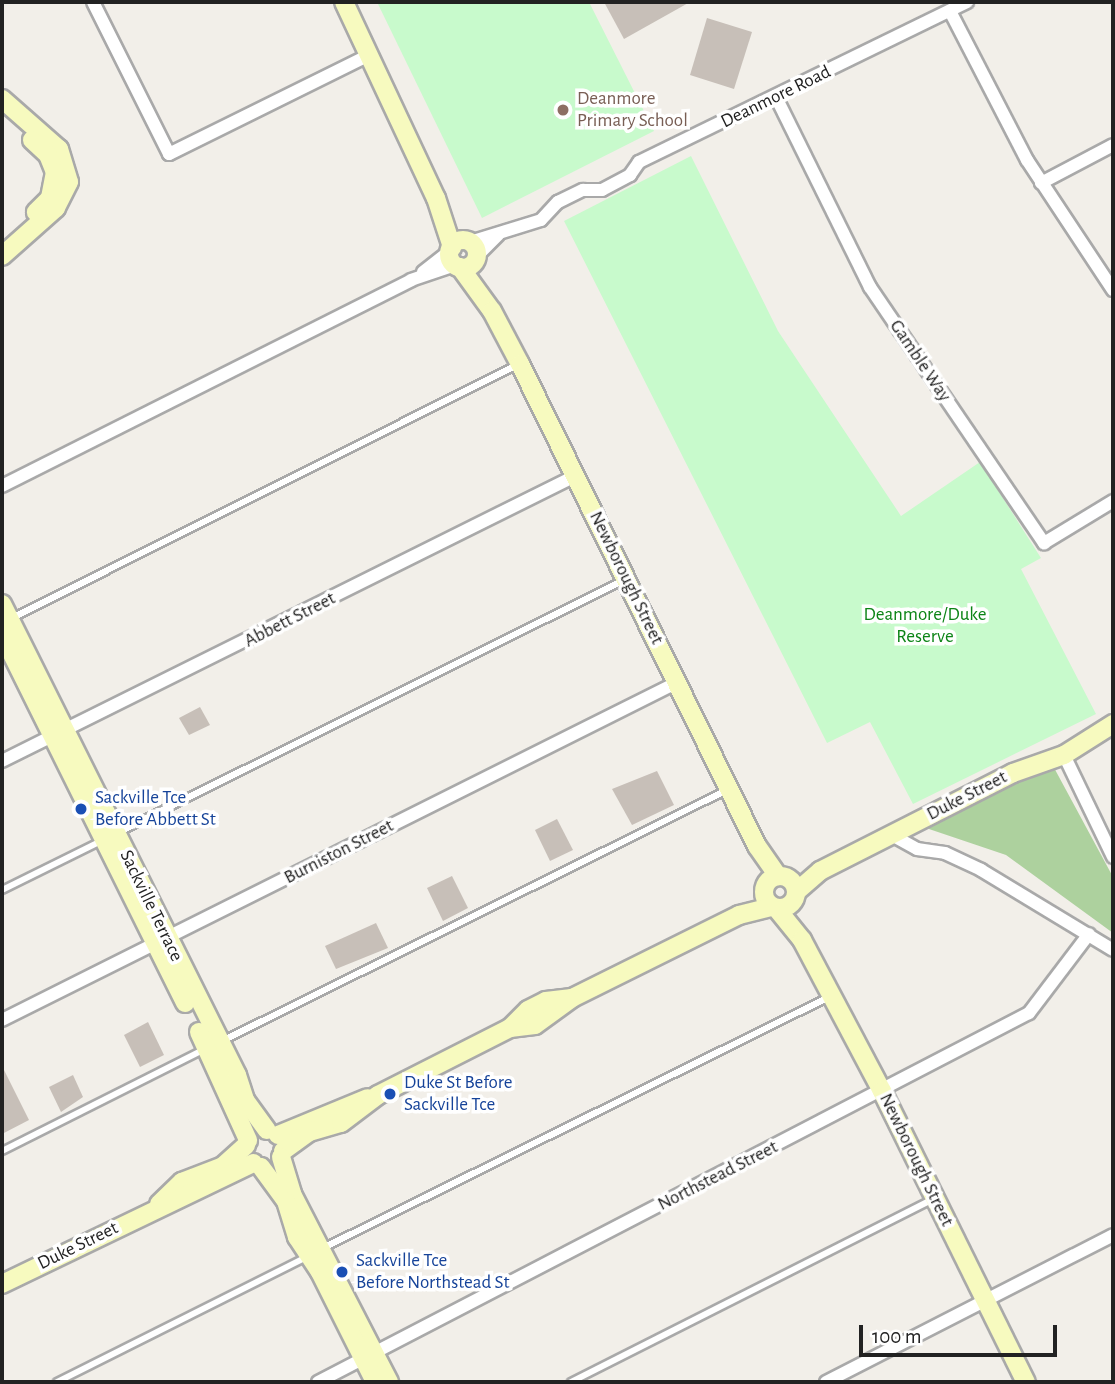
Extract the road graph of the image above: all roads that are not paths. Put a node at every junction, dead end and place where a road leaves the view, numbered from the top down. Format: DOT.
graph roads {
  1 [pos="93,2"];
  2 [pos="344,2"];
  3 [pos="967,2"];
  4 [pos="950,10"];
  5 [pos="369,55"];
  6 [pos="776,97"];
  7 [pos="2,99"];
  8 [pos="2,114"];
  9 [pos="1113,145"];
  10 [pos="1041,183"];
  11 [pos="2,242"];
  12 [pos="463,254"];
  13 [pos="2,256"];
  14 [pos="1113,290"];
  15 [pos="520,364"];
  16 [pos="577,475"];
  17 [pos="2,486"];
  18 [pos="1113,501"];
  19 [pos="626,579"];
  20 [pos="5,619"];
  21 [pos="676,682"];
  22 [pos="1113,724"];
  23 [pos="59,732"];
  24 [pos="1064,755"];
  25 [pos="2,761"];
  26 [pos="730,788"];
  27 [pos="890,834"];
  28 [pos="109,836"];
  29 [pos="1113,857"];
  30 [pos="2,890"];
  31 [pos="779,892"];
  32 [pos="1089,934"];
  33 [pos="161,942"];
  34 [pos="1113,950"];
  35 [pos="831,996"];
  36 [pos="2,1020"];
  37 [pos="212,1046"];
  38 [pos="882,1091"];
  39 [pos="247,1142"];
  40 [pos="277,1143"];
  41 [pos="2,1151"];
  42 [pos="257,1165"];
  43 [pos="935,1198"];
  44 [pos="153,1208"];
  45 [pos="1113,1235"];
  46 [pos="316,1252"];
  47 [pos="2,1283"];
  48 [pos="986,1301"];
  49 [pos="368,1356"];
  50 [pos="57,1382"];
  51 [pos="318,1382"];
  52 [pos="375,1382"];
  53 [pos="389,1382"];
  54 [pos="571,1382"];
  55 [pos="826,1382"];
  56 [pos="1026,1382"];
  1 -- 5 [label="street"];
  2 -- 5 [label="main road, Newborough Street"];
  3 -- 4 [label="street, Deanmore Road"];
  4 -- 6 [label="street, Deanmore Road"];
  4 -- 10 [label="street"];
  5 -- 12 [label="main road, Newborough Street"];
  6 -- 12 [label="street, Deanmore Road"];
  6 -- 18 [label="street, Gamble Way"];
  7 -- 13 [label="main road"];
  8 -- 11 [label="main road"];
  9 -- 10 [label="street"];
  10 -- 14 [label="street"];
  12 -- 15 [label="main road, Newborough Street"];
  12 -- 17 [label="street"];
  15 -- 16 [label="main road, Newborough Street"];
  15 -- 20 [label="lane"];
  16 -- 19 [label="main road, Newborough Street"];
  16 -- 23 [label="street, Abbett Street"];
  19 -- 21 [label="main road, Newborough Street"];
  19 -- 28 [label="lane"];
  20 -- 23 [label="main road, Sackville Terrace"];
  21 -- 26 [label="main road, Newborough Street"];
  21 -- 33 [label="street, Burniston Street"];
  22 -- 24 [label="main road, Duke Street"];
  23 -- 25 [label="street, Abbett Street"];
  23 -- 28 [label="main road, Sackville Terrace"];
  24 -- 27 [label="main road, Duke Street"];
  24 -- 29 [label="street"];
  26 -- 31 [label="main road, Newborough Street"];
  26 -- 37 [label="lane"];
  27 -- 31 [label="main road, Duke Street"];
  27 -- 32 [label="street"];
  28 -- 30 [label="lane"];
  28 -- 33 [label="main road, Sackville Terrace"];
  31 -- 35 [label="main road, Newborough Street"];
  31 -- 40 [label="main road, Duke Street"];
  32 -- 34 [label="street"];
  32 -- 38 [label="street, Northstead Street"];
  33 -- 36 [label="street, Burniston Street"];
  33 -- 37 [label="main road, Sackville Terrace"];
  35 -- 38 [label="main road, Newborough Street"];
  35 -- 46 [label="lane"];
  37 -- 39 [label="main road, Sackville Terrace"];
  37 -- 40 [label="main road, Sackville Terrace"];
  37 -- 41 [label="lane"];
  38 -- 43 [label="main road, Newborough Street"];
  38 -- 49 [label="street, Northstead Street"];
  39 -- 40 [label="main road, Duke Street"];
  39 -- 42 [label="main road, Sackville Terrace"];
  39 -- 44 [label="main road, Duke Street"];
  40 -- 42 [label="main road, Duke Street"];
  40 -- 46 [label="main road, Sackville Terrace"];
  42 -- 44 [label="main road, Duke Street"];
  42 -- 46 [label="main road, Sackville Terrace"];
  43 -- 48 [label="main road, Newborough Street"];
  43 -- 54 [label="lane"];
  44 -- 47 [label="main road, Duke Street"];
  45 -- 48 [label="street"];
  46 -- 49 [label="main road, Sackville Terrace"];
  46 -- 50 [label="lane"];
  48 -- 55 [label="street"];
  48 -- 56 [label="main road, Newborough Street"];
  49 -- 51 [label="street, Northstead Street"];
  49 -- 52 [label="main road, Sackville Terrace"];
  49 -- 53 [label="main road, Sackville Terrace"];
}
